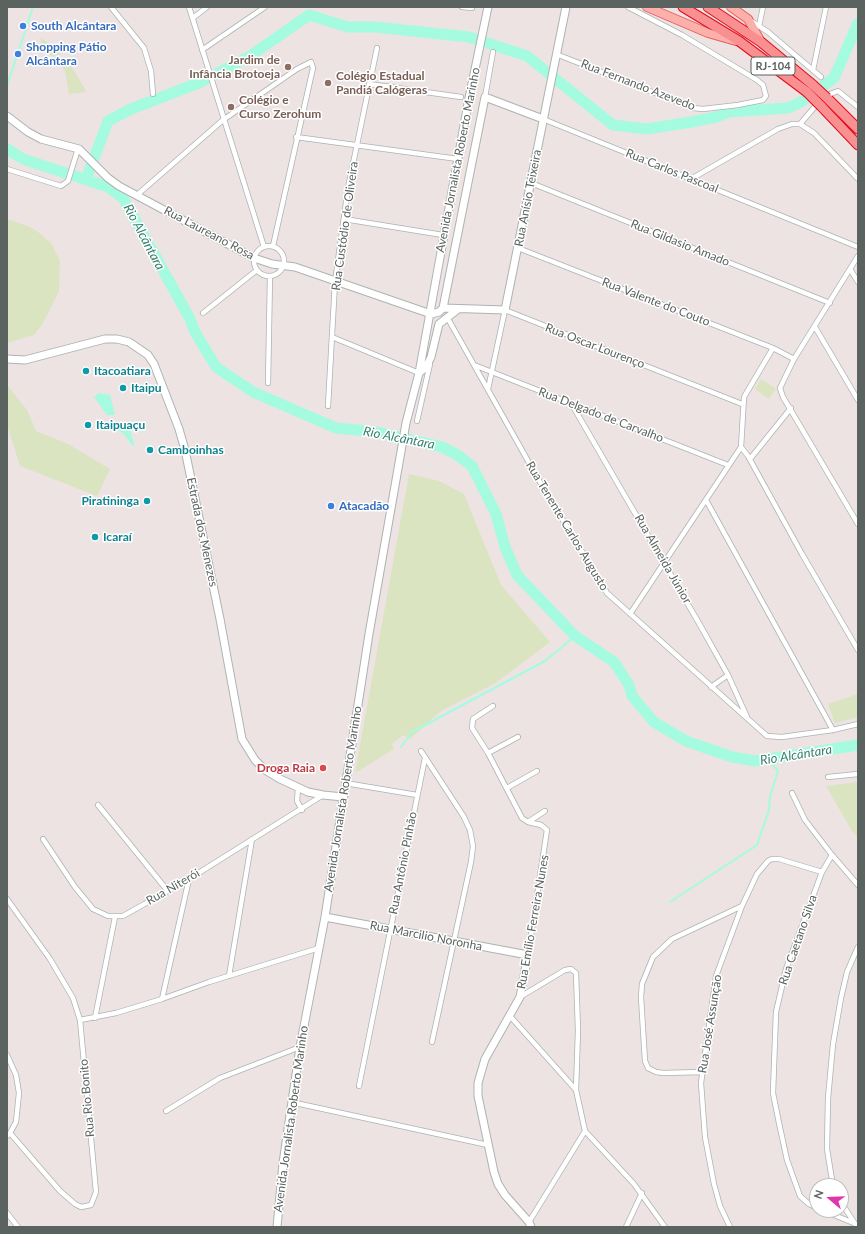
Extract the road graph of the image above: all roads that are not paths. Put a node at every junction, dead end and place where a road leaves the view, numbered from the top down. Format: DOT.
graph roads {
  1 [pos="111,7"];
  2 [pos="189,7"];
  3 [pos="207,7"];
  4 [pos="265,7"];
  5 [pos="462,7"];
  6 [pos="488,7"];
  7 [pos="566,7"];
  8 [pos="628,7"];
  9 [pos="647,7"];
  10 [pos="683,7"];
  11 [pos="708,7"];
  12 [pos="731,7"];
  13 [pos="763,7"];
  14 [pos="826,7"];
  15 [pos="472,8"];
  16 [pos="193,18"];
  17 [pos="748,19"];
  18 [pos="759,26"];
  19 [pos="740,41"];
  20 [pos="761,42"];
  21 [pos="377,48"];
  22 [pos="202,50"];
  23 [pos="493,52"];
  24 [pos="556,54"];
  25 [pos="813,70"];
  26 [pos="821,77"];
  27 [pos="369,84"];
  28 [pos="810,89"];
  29 [pos="153,94"];
  30 [pos="460,97"];
  31 [pos="485,97"];
  32 [pos="824,102"];
  33 [pos="858,107"];
  34 [pos="7,116"];
  35 [pos="543,119"];
  36 [pos="223,120"];
  37 [pos="800,124"];
  38 [pos="858,129"];
  39 [pos="296,137"];
  40 [pos="858,145"];
  41 [pos="357,146"];
  42 [pos="77,152"];
  43 [pos="458,159"];
  44 [pos="7,169"];
  45 [pos="691,179"];
  46 [pos="858,179"];
  47 [pos="531,183"];
  48 [pos="137,195"];
  49 [pos="344,218"];
  50 [pos="443,235"];
  51 [pos="457,237"];
  52 [pos="273,246"];
  53 [pos="264,247"];
  54 [pos="858,247"];
  55 [pos="518,248"];
  56 [pos="858,256"];
  57 [pos="254,258"];
  58 [pos="284,265"];
  59 [pos="850,269"];
  60 [pos="257,270"];
  61 [pos="270,276"];
  62 [pos="335,282"];
  63 [pos="858,282"];
  64 [pos="830,303"];
  65 [pos="443,308"];
  66 [pos="456,310"];
  67 [pos="505,310"];
  68 [pos="203,313"];
  69 [pos="430,314"];
  70 [pos="447,317"];
  71 [pos="815,327"];
  72 [pos="332,337"];
  73 [pos="773,348"];
  74 [pos="431,357"];
  75 [pos="7,359"];
  76 [pos="794,359"];
  77 [pos="474,365"];
  78 [pos="419,373"];
  79 [pos="493,373"];
  80 [pos="268,383"];
  81 [pos="488,389"];
  82 [pos="858,400"];
  83 [pos="571,403"];
  84 [pos="742,404"];
  85 [pos="328,406"];
  86 [pos="790,408"];
  87 [pos="417,421"];
  88 [pos="741,447"];
  89 [pos="750,459"];
  90 [pos="728,465"];
  91 [pos="706,500"];
  92 [pos="858,524"];
  93 [pos="664,561"];
  94 [pos="630,614"];
  95 [pos="858,650"];
  96 [pos="728,675"];
  97 [pos="711,687"];
  98 [pos="493,706"];
  99 [pos="747,718"];
  100 [pos="858,724"];
  101 [pos="833,730"];
  102 [pos="518,737"];
  103 [pos="421,751"];
  104 [pos="488,753"];
  105 [pos="424,758"];
  106 [pos="536,771"];
  107 [pos="858,774"];
  108 [pos="828,777"];
  109 [pos="345,783"];
  110 [pos="298,788"];
  111 [pos="507,788"];
  112 [pos="792,793"];
  113 [pos="417,794"];
  114 [pos="323,795"];
  115 [pos="343,797"];
  116 [pos="98,805"];
  117 [pos="302,810"];
  118 [pos="545,811"];
  119 [pos="528,822"];
  120 [pos="43,839"];
  121 [pos="252,839"];
  122 [pos="832,855"];
  123 [pos="822,872"];
  124 [pos="189,879"];
  125 [pos="858,885"];
  126 [pos="167,890"];
  127 [pos="7,899"];
  128 [pos="742,906"];
  129 [pos="115,917"];
  130 [pos="325,917"];
  131 [pos="390,929"];
  132 [pos="453,941"];
  133 [pos="858,947"];
  134 [pos="319,948"];
  135 [pos="528,955"];
  136 [pos="230,976"];
  137 [pos="520,997"];
  138 [pos="162,999"];
  139 [pos="509,1015"];
  140 [pos="95,1018"];
  141 [pos="80,1020"];
  142 [pos="432,1042"];
  143 [pos="300,1047"];
  144 [pos="7,1055"];
  145 [pos="702,1072"];
  146 [pos="359,1086"];
  147 [pos="576,1090"];
  148 [pos="291,1102"];
  149 [pos="166,1111"];
  150 [pos="585,1131"];
  151 [pos="9,1135"];
  152 [pos="488,1145"];
  153 [pos="832,1178"];
  154 [pos="642,1193"];
  155 [pos="809,1204"];
  156 [pos="7,1213"];
  157 [pos="849,1214"];
  158 [pos="840,1218"];
  159 [pos="530,1225"];
  160 [pos="857,1226"];
  161 [pos="18,1227"];
  162 [pos="276,1227"];
  163 [pos="626,1227"];
  164 [pos="665,1227"];
  165 [pos="730,1227"];
  1 -- 29 [label="street"];
  2 -- 16 [label="street"];
  3 -- 16 [label="street"];
  4 -- 22 [label="street"];
  5 -- 15 [label="street"];
  6 -- 43 [label="main road, Avenida Jornalista Roberto Marinho"];
  7 -- 24 [label="main road, Rua Anísio Teixeira"];
  8 -- 24 [label="street, Rua Fernando Azevedo"];
  9 -- 19 [label="main road"];
  10 -- 19 [label="highway, RJ-104"];
  11 -- 20 [label="highway, RJ-104"];
  12 -- 17 [label="main road"];
  13 -- 18 [label="street"];
  14 -- 25 [label="street"];
  16 -- 22 [label="street"];
  17 -- 18 [label="street"];
  17 -- 20 [label="main road"];
  18 -- 25 [label="street"];
  19 -- 28 [label="highway, RJ-104"];
  20 -- 28 [label="highway, RJ-104"];
  21 -- 27 [label="street, Rua Custódio de Oliveira"];
  22 -- 36 [label="street"];
  23 -- 31 [label="street, Avenida Jornalista Roberto Marinho"];
  24 -- 35 [label="main road, Rua Anísio Teixeira"];
  25 -- 26 [label="street"];
  27 -- 30 [label="street"];
  27 -- 41 [label="street, Rua Custódio de Oliveira"];
  28 -- 32 [label="highway, RJ-104, bridge"];
  31 -- 35 [label="main road, Rua Carlos Pascoal"];
  31 -- 51 [label="main road, Avenida Jornalista Roberto Marinho"];
  32 -- 38 [label="highway, RJ-104"];
  32 -- 40 [label="highway, RJ-104"];
  33 -- 37 [label="street"];
  34 -- 48 [label="main road, Rua Laureano Rosa"];
  35 -- 45 [label="street, Rua Carlos Pascoal"];
  35 -- 47 [label="main road, Rua Anísio Teixeira"];
  36 -- 39 [label="street"];
  36 -- 48 [label="street"];
  36 -- 53 [label="street"];
  37 -- 45 [label="street"];
  37 -- 46 [label="street"];
  39 -- 41 [label="street"];
  39 -- 52 [label="street"];
  41 -- 43 [label="street"];
  41 -- 49 [label="street, Rua Custódio de Oliveira"];
  42 -- 44 [label="street"];
  43 -- 50 [label="main road, Avenida Jornalista Roberto Marinho"];
  45 -- 54 [label="street, Rua Carlos Pascoal"];
  47 -- 55 [label="main road, Rua Anísio Teixeira"];
  47 -- 64 [label="street, Rua Gildasio Amado"];
  48 -- 57 [label="main road, Rua Laureano Rosa"];
  49 -- 50 [label="street"];
  49 -- 62 [label="street, Rua Custódio de Oliveira"];
  50 -- 51 [label="main road"];
  50 -- 69 [label="main road, Avenida Jornalista Roberto Marinho"];
  51 -- 65 [label="main road, Avenida Jornalista Roberto Marinho"];
  52 -- 53 [label="street"];
  52 -- 58 [label="street"];
  53 -- 57 [label="street"];
  55 -- 67 [label="main road, Rua Anísio Teixeira"];
  55 -- 73 [label="street, Rua Valente do Couto"];
  56 -- 59 [label="street"];
  57 -- 58 [label="main road, Rua Laureano Rosa"];
  57 -- 60 [label="street"];
  58 -- 61 [label="street"];
  58 -- 62 [label="main road, Rua Laureano Rosa"];
  59 -- 63 [label="street"];
  59 -- 64 [label="street"];
  60 -- 61 [label="street"];
  60 -- 68 [label="street"];
  61 -- 80 [label="street"];
  62 -- 69 [label="main road, Rua Laureano Rosa"];
  62 -- 72 [label="street, Rua Custódio de Oliveira"];
  64 -- 71 [label="street"];
  65 -- 66 [label="main road, Rua Oscar Lourenço"];
  65 -- 69 [label="main road"];
  66 -- 67 [label="main road, Rua Oscar Lourenço"];
  66 -- 70 [label="main road, Avenida Jornalista Roberto Marinho"];
  67 -- 79 [label="street, Rua Anísio Teixeira"];
  67 -- 84 [label="street, Rua Oscar Lourenço"];
  69 -- 78 [label="main road, Avenida Jornalista Roberto Marinho"];
  70 -- 74 [label="main road, Avenida Jornalista Roberto Marinho"];
  70 -- 77 [label="street, Rua Tenente Carlos Augusto"];
  71 -- 76 [label="street"];
  71 -- 82 [label="street"];
  72 -- 78 [label="street"];
  72 -- 85 [label="street, Rua Custódio de Oliveira"];
  73 -- 76 [label="street, Rua Valente do Couto"];
  73 -- 84 [label="street"];
  74 -- 78 [label="main road, Avenida Jornalista Roberto Marinho"];
  74 -- 87 [label="street, Avenida Jornalista Roberto Marinho"];
  75 -- 110 [label="main road, Estrada dos Menezes"];
  76 -- 86 [label="street"];
  77 -- 79 [label="street, Rua Delgado de Carvalho"];
  77 -- 81 [label="street, Rua Tenente Carlos Augusto"];
  78 -- 109 [label="main road, Avenida Jornalista Roberto Marinho"];
  79 -- 81 [label="street, Rua Anísio Teixeira"];
  79 -- 83 [label="street, Rua Delgado de Carvalho"];
  81 -- 94 [label="street, Rua Tenente Carlos Augusto"];
  83 -- 90 [label="street, Rua Delgado de Carvalho"];
  83 -- 93 [label="street, Rua Almeida Júnior"];
  84 -- 88 [label="street"];
  86 -- 89 [label="street"];
  86 -- 92 [label="street"];
  88 -- 89 [label="street"];
  88 -- 90 [label="street"];
  89 -- 95 [label="street"];
  90 -- 91 [label="street"];
  91 -- 93 [label="street"];
  91 -- 101 [label="street"];
  93 -- 94 [label="street"];
  93 -- 96 [label="street, Rua Almeida Júnior"];
  94 -- 97 [label="street, Rua Tenente Carlos Augusto"];
  96 -- 97 [label="street"];
  96 -- 99 [label="street, Rua Almeida Júnior"];
  97 -- 99 [label="street, Rua Tenente Carlos Augusto"];
  98 -- 104 [label="street, Rua Emílio Ferreira Nunes"];
  99 -- 101 [label="street, Rua Tenente Carlos Augusto"];
  100 -- 101 [label="street, Rua Tenente Carlos Augusto"];
  102 -- 104 [label="street"];
  103 -- 105 [label="street"];
  104 -- 111 [label="street, Rua Emílio Ferreira Nunes"];
  105 -- 113 [label="street, Rua Antônio Pinhão"];
  105 -- 132 [label="street"];
  106 -- 111 [label="street"];
  107 -- 108 [label="street"];
  109 -- 113 [label="street"];
  109 -- 115 [label="main road, Avenida Jornalista Roberto Marinho"];
  110 -- 114 [label="main road, Estrada dos Menezes"];
  110 -- 117 [label="street"];
  111 -- 119 [label="street, Rua Emílio Ferreira Nunes"];
  112 -- 122 [label="street"];
  113 -- 131 [label="street, Rua Antônio Pinhão"];
  114 -- 115 [label="main road, Estrada dos Menezes"];
  114 -- 117 [label="street, Rua Niterói"];
  115 -- 130 [label="main road, Avenida Jornalista Roberto Marinho"];
  116 -- 126 [label="street"];
  117 -- 121 [label="street, Rua Niterói"];
  118 -- 119 [label="street"];
  119 -- 135 [label="street, Rua Emílio Ferreira Nunes"];
  120 -- 129 [label="street"];
  121 -- 124 [label="street, Rua Niterói"];
  121 -- 136 [label="street"];
  122 -- 123 [label="street, Rua Caetano Silva"];
  122 -- 125 [label="street"];
  123 -- 128 [label="street, Rua José Assunção"];
  123 -- 155 [label="street, Rua Caetano Silva"];
  124 -- 126 [label="street, Rua Niterói"];
  124 -- 138 [label="street"];
  126 -- 129 [label="street, Rua Niterói"];
  127 -- 141 [label="street, Rua Rio Bonito"];
  128 -- 145 [label="street, Rua José Assunção"];
  128 -- 145 [label="street"];
  129 -- 140 [label="street"];
  130 -- 131 [label="main road, Rua Marcilio Noronha"];
  130 -- 134 [label="main road, Avenida Jornalista Roberto Marinho"];
  131 -- 132 [label="main road, Rua Marcilio Noronha"];
  131 -- 146 [label="street, Rua Antônio Pinhão"];
  132 -- 135 [label="main road, Rua Marcilio Noronha"];
  132 -- 142 [label="street"];
  133 -- 153 [label="street"];
  134 -- 136 [label="street"];
  134 -- 143 [label="main road, Avenida Jornalista Roberto Marinho"];
  135 -- 137 [label="main road, Rua Emílio Ferreira Nunes"];
  136 -- 138 [label="street"];
  137 -- 139 [label="main road, Rua Emílio Ferreira Nunes"];
  137 -- 147 [label="street"];
  138 -- 140 [label="street"];
  139 -- 147 [label="street"];
  139 -- 152 [label="main road, Rua Emílio Ferreira Nunes"];
  140 -- 141 [label="street"];
  141 -- 151 [label="street, Rua Rio Bonito"];
  143 -- 148 [label="main road, Avenida Jornalista Roberto Marinho"];
  143 -- 149 [label="street"];
  144 -- 151 [label="street"];
  145 -- 165 [label="street, Rua José Assunção"];
  147 -- 150 [label="street"];
  148 -- 152 [label="street"];
  148 -- 162 [label="main road, Avenida Jornalista Roberto Marinho"];
  150 -- 154 [label="street"];
  150 -- 159 [label="street"];
  152 -- 159 [label="main road, Rua Emílio Ferreira Nunes"];
  154 -- 163 [label="street"];
  154 -- 164 [label="street"];
  156 -- 161 [label="street"];
  157 -- 160 [label="street"];
  158 -- 160 [label="street"];
}
